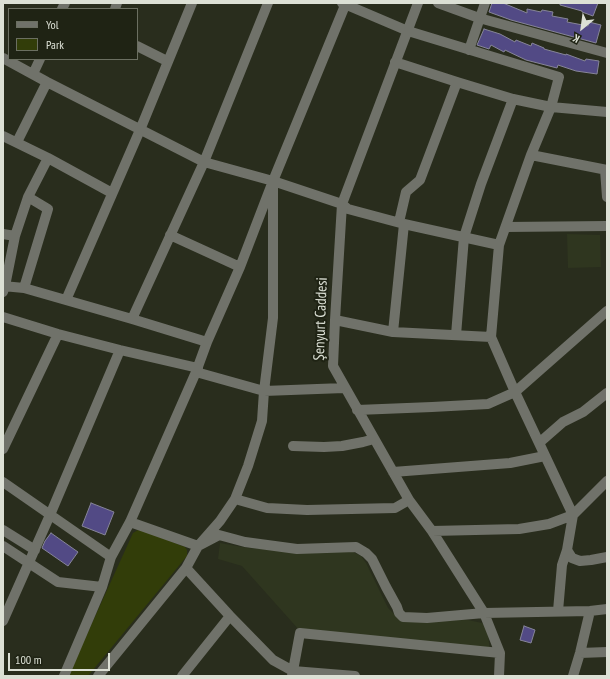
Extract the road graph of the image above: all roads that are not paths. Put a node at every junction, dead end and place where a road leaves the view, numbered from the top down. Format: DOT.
graph roads {
  1 [pos="192,3"];
  2 [pos="268,3"];
  3 [pos="344,3"];
  4 [pos="418,3"];
  5 [pos="438,3"];
  6 [pos="485,3"];
  7 [pos="479,18"];
  8 [pos="408,31"];
  9 [pos="138,46"];
  10 [pos="469,50"];
  11 [pos="607,53"];
  12 [pos="3,58"];
  13 [pos="40,60"];
  14 [pos="167,61"];
  15 [pos="396,62"];
  16 [pos="33,74"];
  17 [pos="47,82"];
  18 [pos="458,82"];
  19 [pos="514,99"];
  20 [pos="550,107"];
  21 [pos="607,112"];
  22 [pos="140,130"];
  23 [pos="3,136"];
  24 [pos="17,142"];
  25 [pos="531,155"];
  26 [pos="48,158"];
  27 [pos="204,162"];
  28 [pos="606,170"];
  29 [pos="273,181"];
  30 [pos="112,193"];
  31 [pos="28,197"];
  32 [pos="607,197"];
  33 [pos="342,204"];
  34 [pos="401,223"];
  35 [pos="607,226"];
  36 [pos="506,227"];
  37 [pos="3,234"];
  38 [pos="170,235"];
  39 [pos="15,236"];
  40 [pos="464,237"];
  41 [pos="500,245"];
  42 [pos="240,267"];
  43 [pos="4,288"];
  44 [pos="24,288"];
  45 [pos="66,300"];
  46 [pos="607,311"];
  47 [pos="3,317"];
  48 [pos="132,319"];
  49 [pos="334,320"];
  50 [pos="393,332"];
  51 [pos="58,334"];
  52 [pos="456,335"];
  53 [pos="491,337"];
  54 [pos="207,342"];
  55 [pos="120,350"];
  56 [pos="197,370"];
  57 [pos="344,388"];
  58 [pos="264,391"];
  59 [pos="515,392"];
  60 [pos="607,393"];
  61 [pos="357,410"];
  62 [pos="374,439"];
  63 [pos="539,443"];
  64 [pos="293,446"];
  65 [pos="3,449"];
  66 [pos="545,456"];
  67 [pos="393,472"];
  68 [pos="607,481"];
  69 [pos="3,482"];
  70 [pos="235,499"];
  71 [pos="409,500"];
  72 [pos="50,515"];
  73 [pos="573,515"];
  74 [pos="130,522"];
  75 [pos="3,530"];
  76 [pos="432,531"];
  77 [pos="3,546"];
  78 [pos="198,546"];
  79 [pos="35,550"];
  80 [pos="566,550"];
  81 [pos="111,557"];
  82 [pos="607,557"];
  83 [pos="29,563"];
  84 [pos="186,568"];
  85 [pos="102,587"];
  86 [pos="607,609"];
  87 [pos="558,611"];
  88 [pos="590,611"];
  89 [pos="484,613"];
  90 [pos="230,616"];
  91 [pos="3,621"];
  92 [pos="607,652"];
  93 [pos="500,653"];
  94 [pos="580,653"];
  95 [pos="293,673"];
  96 [pos="187,675"];
  97 [pos="64,676"];
  98 [pos="98,676"];
  99 [pos="355,676"];
  100 [pos="499,676"];
  101 [pos="573,676"];
  1 -- 14 [label="street"];
  2 -- 27 [label="street"];
  3 -- 8 [label="street"];
  3 -- 29 [label="street"];
  4 -- 8 [label="street, Şenyurt Caddesi"];
  5 -- 7 [label="street"];
  6 -- 7 [label="street"];
  7 -- 10 [label="street"];
  7 -- 11 [label="street"];
  8 -- 10 [label="street"];
  8 -- 15 [label="street, Şenyurt Caddesi"];
  9 -- 14 [label="street"];
  10 -- 20 [label="street"];
  12 -- 16 [label="street"];
  13 -- 16 [label="street"];
  14 -- 22 [label="street"];
  15 -- 18 [label="street"];
  15 -- 33 [label="street, Şenyurt Caddesi"];
  16 -- 17 [label="street"];
  17 -- 22 [label="street"];
  17 -- 24 [label="street"];
  18 -- 19 [label="street"];
  18 -- 34 [label="street"];
  19 -- 20 [label="street"];
  19 -- 40 [label="street"];
  20 -- 21 [label="street"];
  20 -- 25 [label="street"];
  22 -- 27 [label="street"];
  22 -- 30 [label="street"];
  23 -- 24 [label="street"];
  24 -- 26 [label="street"];
  25 -- 28 [label="street"];
  25 -- 36 [label="street"];
  26 -- 30 [label="street"];
  26 -- 31 [label="street"];
  27 -- 29 [label="street"];
  27 -- 38 [label="street"];
  28 -- 32 [label="street"];
  29 -- 33 [label="street"];
  29 -- 42 [label="street"];
  29 -- 58 [label="street"];
  30 -- 45 [label="street"];
  31 -- 39 [label="street"];
  31 -- 44 [label="street"];
  33 -- 34 [label="street"];
  33 -- 49 [label="street, Şenyurt Caddesi"];
  34 -- 40 [label="street"];
  34 -- 50 [label="street"];
  35 -- 36 [label="street"];
  36 -- 41 [label="street"];
  37 -- 39 [label="street"];
  38 -- 42 [label="street"];
  38 -- 48 [label="street"];
  39 -- 43 [label="street"];
  40 -- 41 [label="street"];
  40 -- 52 [label="street"];
  41 -- 53 [label="street"];
  42 -- 54 [label="street"];
  43 -- 44 [label="street"];
  44 -- 45 [label="street"];
  45 -- 48 [label="street"];
  46 -- 59 [label="street"];
  47 -- 51 [label="street"];
  48 -- 54 [label="street"];
  49 -- 50 [label="street"];
  49 -- 57 [label="street, Şenyurt Caddesi"];
  50 -- 52 [label="street"];
  51 -- 55 [label="street"];
  51 -- 65 [label="street"];
  52 -- 53 [label="street"];
  53 -- 59 [label="street"];
  54 -- 56 [label="street"];
  55 -- 56 [label="street"];
  55 -- 72 [label="street"];
  56 -- 58 [label="street"];
  56 -- 74 [label="street"];
  57 -- 58 [label="street"];
  57 -- 61 [label="street, Şenyurt Caddesi"];
  58 -- 70 [label="street"];
  59 -- 61 [label="street"];
  59 -- 63 [label="street"];
  60 -- 63 [label="street"];
  61 -- 62 [label="street, Şenyurt Caddesi"];
  62 -- 64 [label="street"];
  62 -- 67 [label="street, Şenyurt Caddesi"];
  63 -- 66 [label="street"];
  66 -- 67 [label="street"];
  66 -- 73 [label="street"];
  67 -- 71 [label="street, Şenyurt Caddesi"];
  68 -- 73 [label="street"];
  69 -- 72 [label="street"];
  70 -- 71 [label="street"];
  70 -- 78 [label="street"];
  71 -- 76 [label="street, Şenyurt Caddesi"];
  72 -- 79 [label="street"];
  72 -- 81 [label="street"];
  73 -- 76 [label="street"];
  73 -- 80 [label="street"];
  74 -- 78 [label="street"];
  74 -- 81 [label="street"];
  75 -- 79 [label="street"];
  76 -- 89 [label="street, Şenyurt Caddesi"];
  77 -- 83 [label="street"];
  78 -- 84 [label="street"];
  78 -- 89 [label="street"];
  79 -- 83 [label="street"];
  80 -- 82 [label="street"];
  80 -- 87 [label="street"];
  81 -- 85 [label="street"];
  83 -- 85 [label="street"];
  83 -- 91 [label="street"];
  84 -- 90 [label="street"];
  84 -- 98 [label="street"];
  85 -- 97 [label="street"];
  86 -- 88 [label="street"];
  87 -- 88 [label="street"];
  87 -- 89 [label="street"];
  88 -- 94 [label="street"];
  89 -- 93 [label="street, Şenyurt Caddesi"];
  90 -- 95 [label="street"];
  90 -- 96 [label="street"];
  92 -- 94 [label="street"];
  93 -- 95 [label="street"];
  93 -- 100 [label="street, Şenyurt Caddesi"];
  94 -- 101 [label="street"];
  95 -- 99 [label="street"];
}
